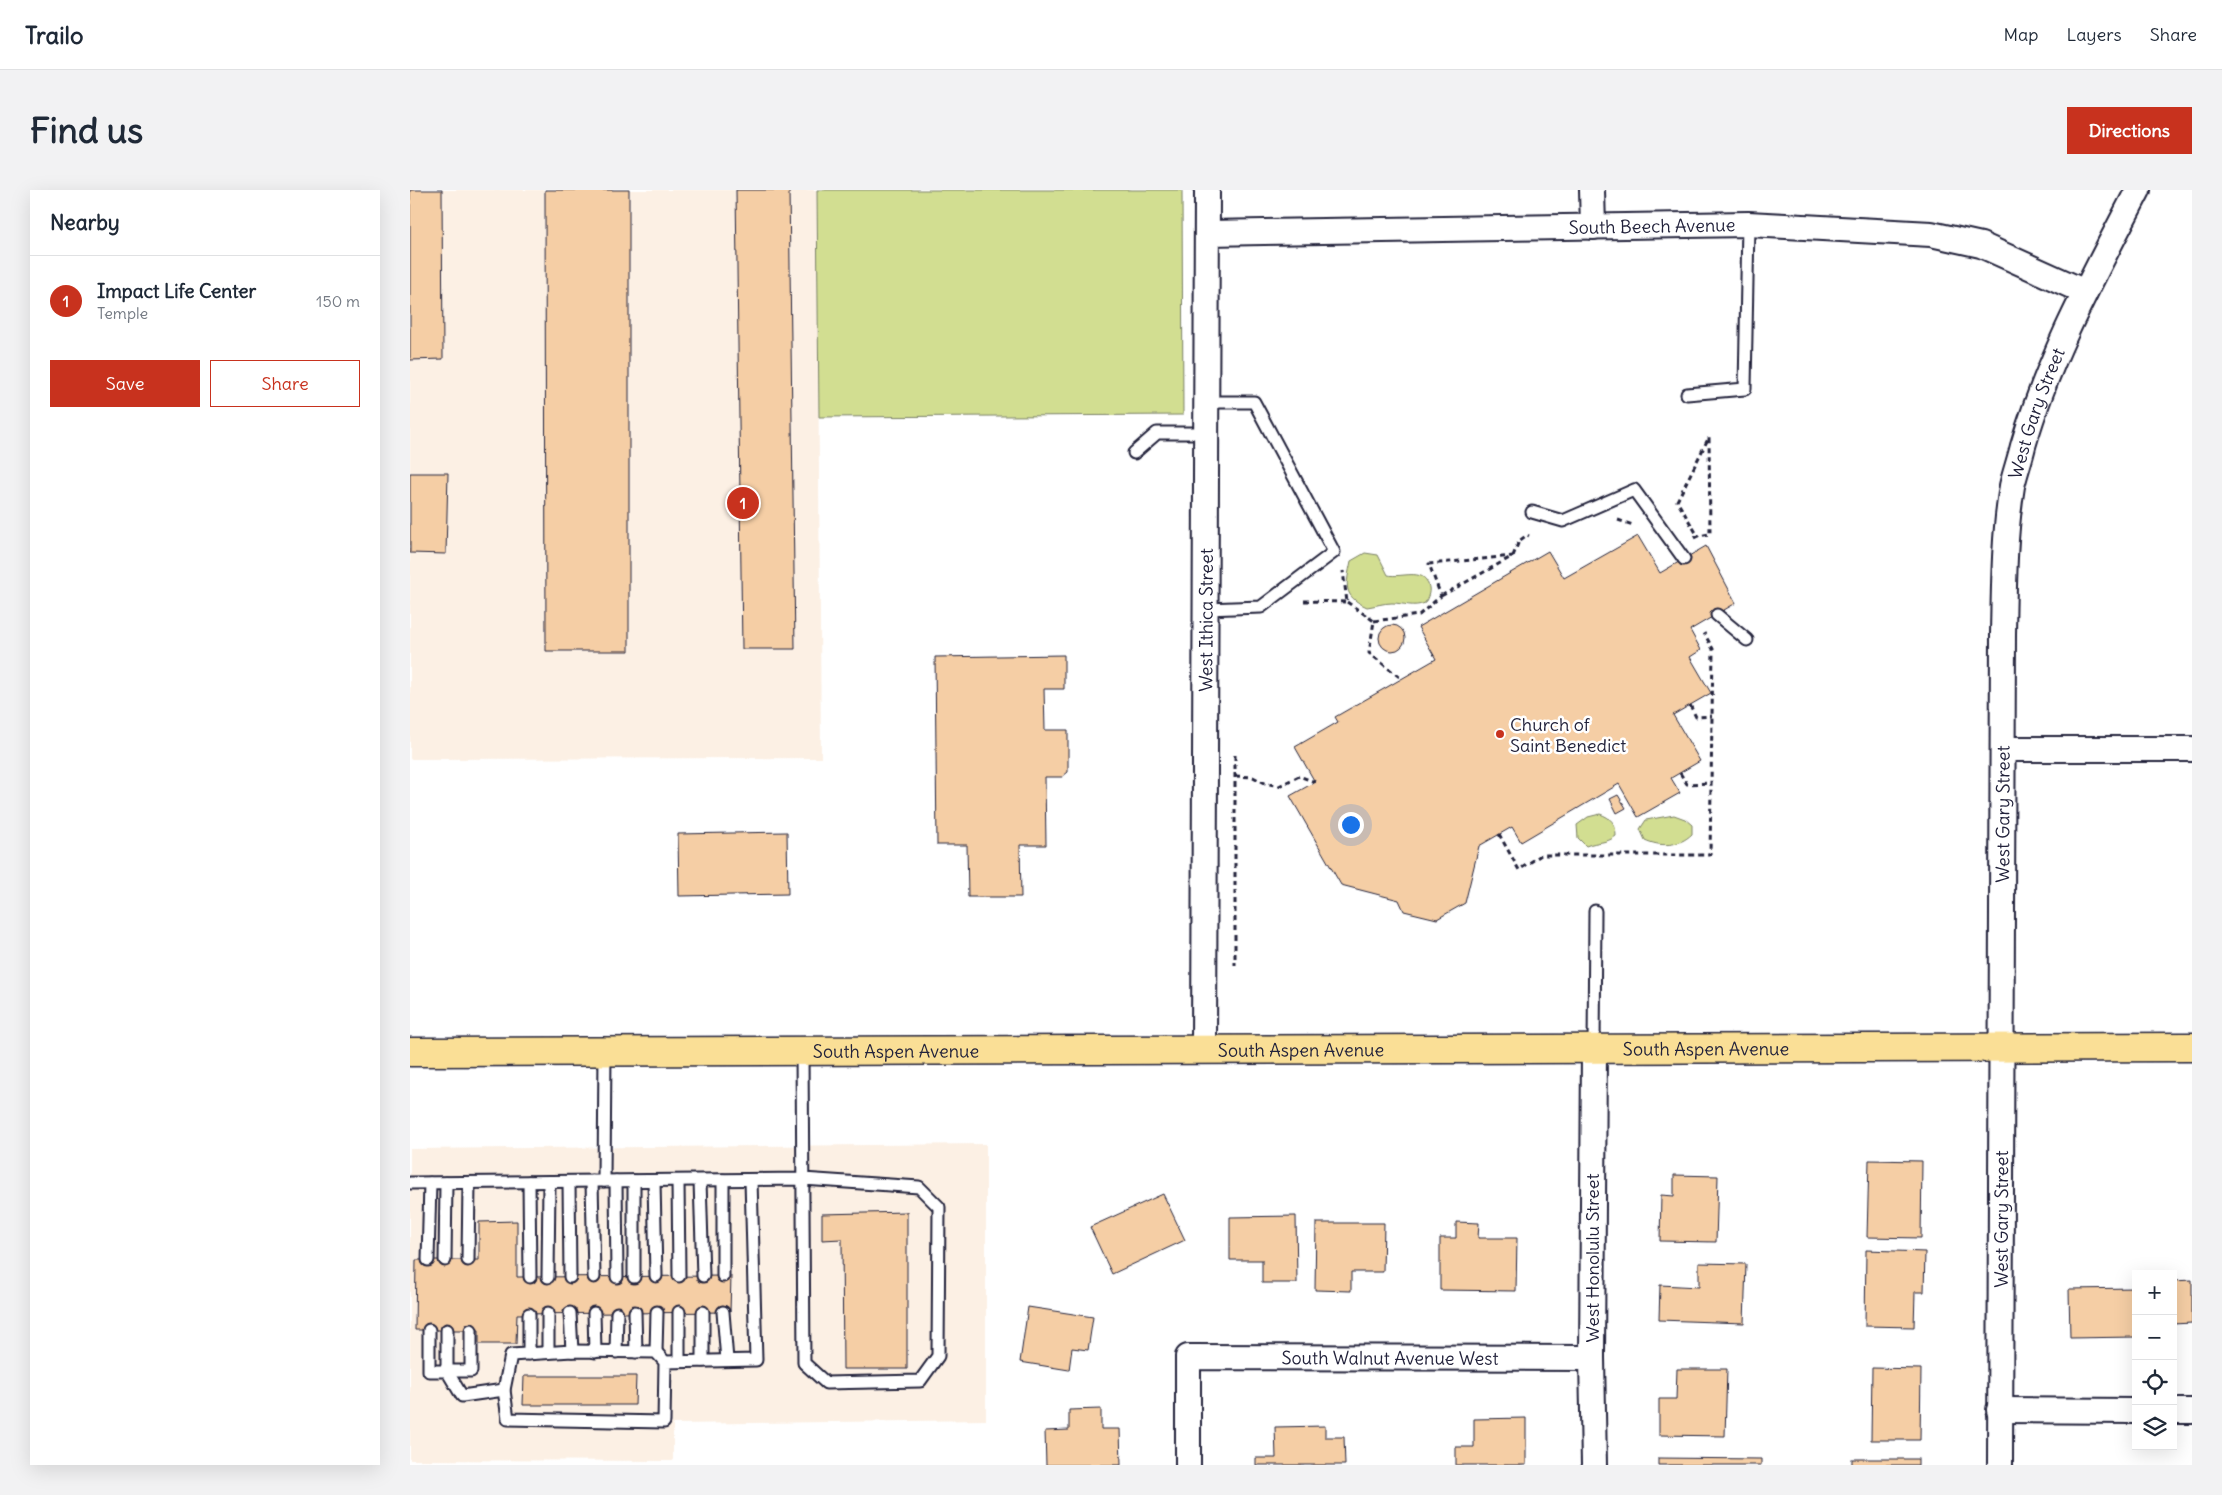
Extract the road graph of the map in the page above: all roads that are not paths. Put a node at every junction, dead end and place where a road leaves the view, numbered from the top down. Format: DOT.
graph roads {
  1 [pos="1207,190"];
  2 [pos="1592,190"];
  3 [pos="2138,190"];
  4 [pos="1748,224"];
  5 [pos="1593,227"];
  6 [pos="1208,233"];
  7 [pos="2085,292"];
  8 [pos="1687,394"];
  9 [pos="1206,402"];
  10 [pos="1206,433"];
  11 [pos="1134,453"];
  12 [pos="1532,512"];
  13 [pos="1684,559"];
  14 [pos="1206,609"];
  15 [pos="1717,615"];
  16 [pos="1747,640"];
  17 [pos="2003,749"];
  18 [pos="2192,749"];
  19 [pos="1595,911"];
  20 [pos="2192,1047"];
  21 [pos="2002,1048"];
  22 [pos="1204,1050"];
  23 [pos="1594,1050"];
  24 [pos="605,1051"];
  25 [pos="802,1051"];
  26 [pos="410,1052"];
  27 [pos="723,1180"];
  28 [pos="751,1180"];
  29 [pos="803,1180"];
  30 [pos="634,1181"];
  31 [pos="654,1181"];
  32 [pos="678,1181"];
  33 [pos="700,1181"];
  34 [pos="529,1182"];
  35 [pos="549,1182"];
  36 [pos="569,1182"];
  37 [pos="604,1182"];
  38 [pos="410,1183"];
  39 [pos="430,1183"];
  40 [pos="446,1183"];
  41 [pos="469,1183"];
  42 [pos="428,1260"];
  43 [pos="445,1260"];
  44 [pos="468,1260"];
  45 [pos="656,1276"];
  46 [pos="679,1276"];
  47 [pos="703,1276"];
  48 [pos="723,1276"];
  49 [pos="530,1277"];
  50 [pos="548,1277"];
  51 [pos="570,1277"];
  52 [pos="594,1277"];
  53 [pos="617,1277"];
  54 [pos="634,1277"];
  55 [pos="636,1312"];
  56 [pos="657,1312"];
  57 [pos="679,1312"];
  58 [pos="703,1312"];
  59 [pos="723,1312"];
  60 [pos="548,1313"];
  61 [pos="570,1313"];
  62 [pos="594,1313"];
  63 [pos="617,1313"];
  64 [pos="529,1314"];
  65 [pos="429,1330"];
  66 [pos="447,1330"];
  67 [pos="471,1330"];
  68 [pos="572,1351"];
  69 [pos="548,1352"];
  70 [pos="595,1352"];
  71 [pos="616,1352"];
  72 [pos="636,1352"];
  73 [pos="656,1352"];
  74 [pos="529,1354"];
  75 [pos="1592,1358"];
  76 [pos="727,1360"];
  77 [pos="679,1361"];
  78 [pos="703,1361"];
  79 [pos="665,1362"];
  80 [pos="447,1371"];
  81 [pos="504,1390"];
  82 [pos="2000,1410"];
  83 [pos="2132,1411"];
  84 [pos="2177,1411"];
  85 [pos="2192,1411"];
  86 [pos="1188,1465"];
  87 [pos="1594,1465"];
  88 [pos="2000,1465"];
  1 -- 6 [label="street, West Ithica Street"];
  2 -- 5 [label="street"];
  3 -- 7 [label="street, West Gary Street"];
  4 -- 5 [label="street, South Beech Avenue"];
  4 -- 7 [label="street, South Beech Avenue"];
  4 -- 8 [label="lane"];
  5 -- 6 [label="street, South Beech Avenue"];
  6 -- 9 [label="street, West Ithica Street"];
  7 -- 17 [label="street, West Gary Street"];
  9 -- 10 [label="street, West Ithica Street"];
  9 -- 14 [label="lane"];
  10 -- 11 [label="lane"];
  10 -- 14 [label="street, West Ithica Street"];
  12 -- 13 [label="lane"];
  14 -- 22 [label="street, West Ithica Street"];
  15 -- 16 [label="lane"];
  17 -- 18 [label="street"];
  17 -- 21 [label="street, West Gary Street"];
  19 -- 23 [label="lane"];
  20 -- 21 [label="main road, South Aspen Avenue"];
  21 -- 23 [label="main road, South Aspen Avenue"];
  21 -- 82 [label="street, West Gary Street"];
  22 -- 23 [label="main road, South Aspen Avenue"];
  22 -- 25 [label="main road, South Aspen Avenue"];
  23 -- 75 [label="street, West Honolulu Street"];
  24 -- 25 [label="main road, South Aspen Avenue"];
  24 -- 26 [label="main road, South Aspen Avenue"];
  24 -- 37 [label="lane"];
  25 -- 29 [label="lane"];
  27 -- 28 [label="lane"];
  27 -- 33 [label="lane"];
  27 -- 48 [label="lane"];
  28 -- 29 [label="lane"];
  28 -- 76 [label="lane"];
  29 -- 29 [label="lane"];
  30 -- 31 [label="lane"];
  30 -- 37 [label="lane"];
  30 -- 54 [label="lane"];
  31 -- 32 [label="lane"];
  31 -- 45 [label="lane"];
  32 -- 33 [label="lane"];
  32 -- 46 [label="lane"];
  33 -- 47 [label="lane"];
  34 -- 35 [label="lane"];
  34 -- 41 [label="lane"];
  34 -- 49 [label="lane"];
  35 -- 36 [label="lane"];
  35 -- 50 [label="lane"];
  36 -- 37 [label="lane"];
  36 -- 51 [label="lane"];
  37 -- 52 [label="lane"];
  37 -- 53 [label="lane"];
  38 -- 39 [label="lane"];
  39 -- 40 [label="lane"];
  39 -- 42 [label="lane"];
  40 -- 41 [label="lane"];
  40 -- 43 [label="lane"];
  41 -- 44 [label="lane"];
  55 -- 72 [label="lane"];
  56 -- 73 [label="lane"];
  57 -- 77 [label="lane"];
  58 -- 78 [label="lane"];
  59 -- 76 [label="lane"];
  60 -- 69 [label="lane"];
  61 -- 68 [label="lane"];
  62 -- 70 [label="lane"];
  63 -- 71 [label="lane"];
  64 -- 74 [label="lane"];
  65 -- 80 [label="lane"];
  66 -- 80 [label="lane"];
  67 -- 80 [label="lane"];
  68 -- 69 [label="lane"];
  68 -- 70 [label="lane"];
  69 -- 74 [label="lane"];
  70 -- 71 [label="lane"];
  71 -- 72 [label="lane"];
  72 -- 73 [label="lane"];
  73 -- 79 [label="lane"];
  74 -- 81 [label="lane"];
  75 -- 86 [label="street, South Walnut Avenue West"];
  75 -- 87 [label="street, West Honolulu Street"];
  76 -- 78 [label="lane"];
  77 -- 78 [label="lane"];
  77 -- 79 [label="lane"];
  79 -- 81 [label="lane"];
  80 -- 81 [label="lane"];
  82 -- 83 [label="street"];
  82 -- 88 [label="street, West Gary Street"];
  84 -- 85 [label="street"];
}
